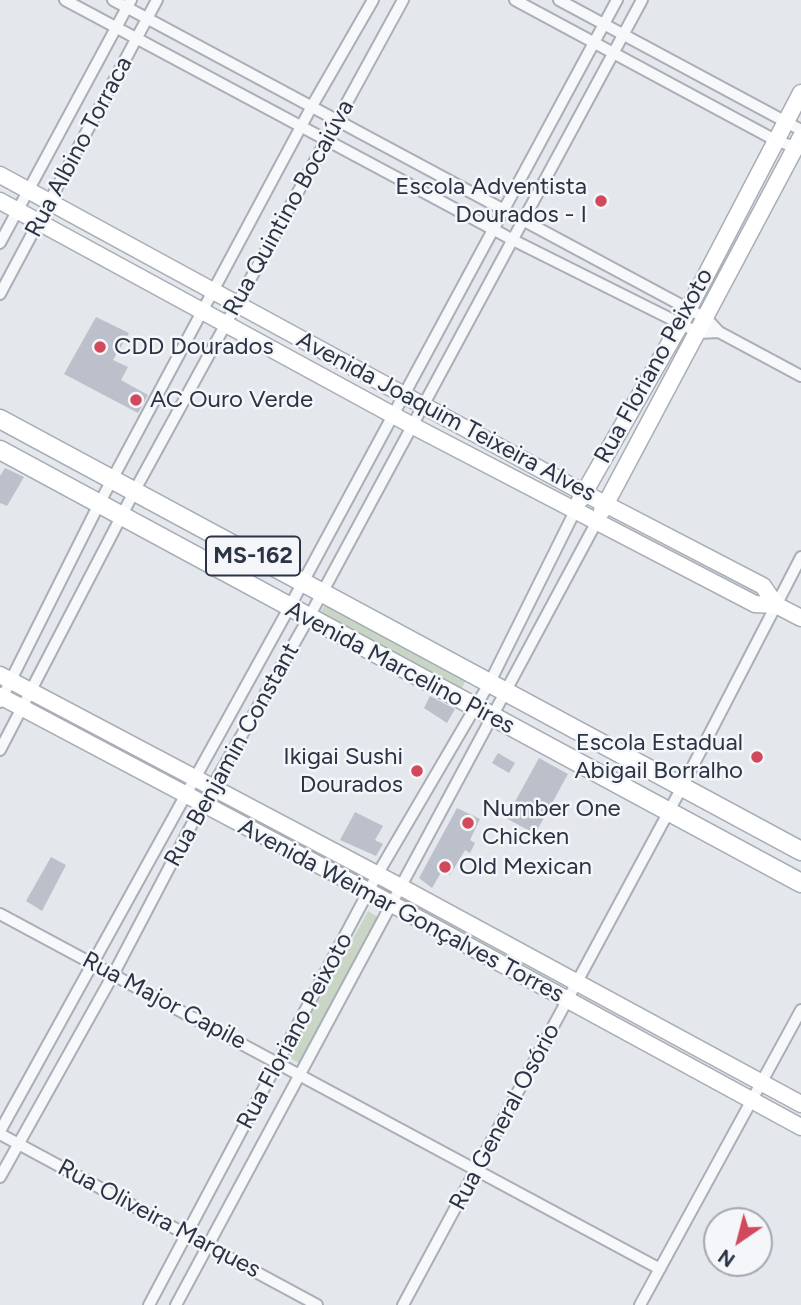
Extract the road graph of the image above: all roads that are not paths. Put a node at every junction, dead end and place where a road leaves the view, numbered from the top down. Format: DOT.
graph roads {
  1 [pos="65,0"];
  2 [pos="113,0"];
  3 [pos="157,0"];
  4 [pos="373,0"];
  5 [pos="402,0"];
  6 [pos="515,0"];
  7 [pos="559,0"];
  8 [pos="617,0"];
  9 [pos="642,0"];
  10 [pos="129,4"];
  11 [pos="147,17"];
  12 [pos="604,24"];
  13 [pos="117,27"];
  14 [pos="623,35"];
  15 [pos="137,38"];
  16 [pos="594,43"];
  17 [pos="612,53"];
  18 [pos="801,93"];
  19 [pos="312,106"];
  20 [pos="337,120"];
  21 [pos="786,120"];
  22 [pos="303,125"];
  23 [pos="801,130"];
  24 [pos="328,138"];
  25 [pos="775,139"];
  26 [pos="799,145"];
  27 [pos="0,175"];
  28 [pos="29,190"];
  29 [pos="0,201"];
  30 [pos="50,202"];
  31 [pos="505,208"];
  32 [pos="18,210"];
  33 [pos="526,220"];
  34 [pos="39,222"];
  35 [pos="493,229"];
  36 [pos="514,241"];
  37 [pos="0,243"];
  38 [pos="213,291"];
  39 [pos="0,294"];
  40 [pos="237,304"];
  41 [pos="688,309"];
  42 [pos="203,313"];
  43 [pos="225,324"];
  44 [pos="680,325"];
  45 [pos="703,326"];
  46 [pos="801,376"];
  47 [pos="402,394"];
  48 [pos="424,406"];
  49 [pos="392,414"];
  50 [pos="0,419"];
  51 [pos="413,426"];
  52 [pos="0,450"];
  53 [pos="114,478"];
  54 [pos="135,490"];
  55 [pos="584,493"];
  56 [pos="99,504"];
  57 [pos="606,504"];
  58 [pos="575,512"];
  59 [pos="121,516"];
  60 [pos="596,523"];
  61 [pos="801,557"];
  62 [pos="302,582"];
  63 [pos="322,593"];
  64 [pos="776,605"];
  65 [pos="289,608"];
  66 [pos="801,618"];
  67 [pos="308,619"];
  68 [pos="6,678"];
  69 [pos="490,682"];
  70 [pos="32,692"];
  71 [pos="507,692"];
  72 [pos="1,698"];
  73 [pos="23,708"];
  74 [pos="474,708"];
  75 [pos="492,717"];
  76 [pos="0,750"];
  77 [pos="194,777"];
  78 [pos="212,787"];
  79 [pos="682,787"];
  80 [pos="183,794"];
  81 [pos="202,804"];
  82 [pos="669,811"];
  83 [pos="801,851"];
  84 [pos="377,875"];
  85 [pos="801,883"];
  86 [pos="399,886"];
  87 [pos="368,891"];
  88 [pos="390,903"];
  89 [pos="0,914"];
  90 [pos="92,964"];
  91 [pos="113,975"];
  92 [pos="576,983"];
  93 [pos="567,1001"];
  94 [pos="801,1010"];
  95 [pos="278,1061"];
  96 [pos="300,1073"];
  97 [pos="763,1082"];
  98 [pos="753,1101"];
  99 [pos="801,1104"];
  100 [pos="801,1127"];
  101 [pos="0,1133"];
  102 [pos="18,1142"];
  103 [pos="476,1172"];
  104 [pos="0,1177"];
  105 [pos="189,1233"];
  106 [pos="209,1245"];
  107 [pos="660,1269"];
  108 [pos="149,1305"];
  109 [pos="176,1305"];
  110 [pos="317,1305"];
  111 [pos="403,1305"];
  112 [pos="640,1305"];
  1 -- 13 [label="street"];
  2 -- 10 [label="street"];
  3 -- 11 [label="street, Rua Albino Torraca"];
  4 -- 19 [label="street, Rua Quintino Bocaiúva"];
  5 -- 20 [label="street, Rua Quintino Bocaiúva"];
  6 -- 16 [label="street"];
  7 -- 12 [label="street"];
  8 -- 12 [label="street, Rua Benjamin Constant"];
  9 -- 14 [label="street, Rua Benjamin Constant"];
  10 -- 11 [label="street"];
  10 -- 13 [label="street, Rua Albino Torraca"];
  11 -- 15 [label="street, Rua Albino Torraca"];
  11 -- 19 [label="street"];
  12 -- 14 [label="street"];
  12 -- 16 [label="street, Rua Benjamin Constant"];
  13 -- 15 [label="street"];
  13 -- 28 [label="street, Rua Albino Torraca"];
  14 -- 17 [label="street, Rua Benjamin Constant"];
  14 -- 21 [label="street"];
  15 -- 22 [label="street"];
  15 -- 30 [label="street, Rua Albino Torraca"];
  16 -- 17 [label="street"];
  16 -- 31 [label="street, Rua Benjamin Constant"];
  17 -- 25 [label="street"];
  17 -- 33 [label="street, Rua Benjamin Constant"];
  18 -- 21 [label="main road, Rua Floriano Peixoto"];
  19 -- 20 [label="street"];
  19 -- 22 [label="street, Rua Quintino Bocaiúva"];
  20 -- 24 [label="street, Rua Quintino Bocaiúva"];
  20 -- 31 [label="street"];
  21 -- 23 [label="street"];
  21 -- 25 [label="main road, Rua Floriano Peixoto"];
  22 -- 24 [label="street"];
  22 -- 38 [label="street, Rua Quintino Bocaiúva"];
  24 -- 35 [label="street"];
  24 -- 40 [label="street, Rua Quintino Bocaiúva"];
  25 -- 26 [label="street"];
  25 -- 41 [label="main road, Rua Floriano Peixoto"];
  26 -- 45 [label="main road, Rua Floriano Peixoto"];
  27 -- 28 [label="main road, Avenida Joaquim Teixeira Alves"];
  28 -- 30 [label="main road, Avenida Joaquim Teixeira Alves"];
  28 -- 32 [label="street, Rua Albino Torraca"];
  29 -- 32 [label="main road, Avenida Joaquim Teixeira Alves"];
  30 -- 34 [label="street, Rua Albino Torraca"];
  30 -- 38 [label="main road, Avenida Joaquim Teixeira Alves"];
  31 -- 33 [label="street"];
  31 -- 35 [label="street, Rua Benjamin Constant"];
  32 -- 34 [label="main road, Avenida Joaquim Teixeira Alves"];
  32 -- 37 [label="street, Rua Albino Torraca"];
  33 -- 36 [label="street, Rua Benjamin Constant"];
  33 -- 41 [label="street"];
  34 -- 39 [label="street, Rua Albino Torraca"];
  34 -- 42 [label="main road, Avenida Joaquim Teixeira Alves"];
  35 -- 36 [label="street"];
  35 -- 47 [label="street, Rua Benjamin Constant"];
  36 -- 44 [label="street"];
  36 -- 48 [label="street, Rua Benjamin Constant"];
  38 -- 40 [label="main road, Avenida Joaquim Teixeira Alves"];
  38 -- 42 [label="street, Rua Quintino Bocaiúva"];
  40 -- 43 [label="street, Rua Quintino Bocaiúva"];
  40 -- 47 [label="main road, Avenida Joaquim Teixeira Alves"];
  41 -- 44 [label="main road, Rua Floriano Peixoto"];
  41 -- 45 [label="street"];
  42 -- 43 [label="main road, Avenida Joaquim Teixeira Alves"];
  42 -- 53 [label="street, Rua Quintino Bocaiúva"];
  43 -- 49 [label="main road, Avenida Joaquim Teixeira Alves"];
  43 -- 54 [label="street, Rua Quintino Bocaiúva"];
  44 -- 45 [label="street"];
  44 -- 55 [label="main road, Rua Floriano Peixoto"];
  45 -- 46 [label="street"];
  45 -- 57 [label="main road, Rua Floriano Peixoto"];
  47 -- 48 [label="main road, Avenida Joaquim Teixeira Alves"];
  47 -- 49 [label="street, Rua Benjamin Constant"];
  48 -- 51 [label="street, Rua Benjamin Constant"];
  48 -- 55 [label="main road, Avenida Joaquim Teixeira Alves"];
  49 -- 51 [label="main road, Avenida Joaquim Teixeira Alves"];
  49 -- 62 [label="street, Rua Benjamin Constant"];
  50 -- 53 [label="main road, Avenida Marcelino Pires / MS-162"];
  51 -- 58 [label="main road, Avenida Joaquim Teixeira Alves"];
  51 -- 63 [label="street, Rua Benjamin Constant"];
  52 -- 56 [label="main road, Avenida Marcelino Pires / MS-162"];
  53 -- 54 [label="main road, Avenida Marcelino Pires / MS-162"];
  53 -- 56 [label="street, Rua Quintino Bocaiúva"];
  54 -- 59 [label="street, Rua Quintino Bocaiúva"];
  54 -- 62 [label="main road, Avenida Marcelino Pires / MS-162"];
  55 -- 57 [label="main road, Avenida Joaquim Teixeira Alves"];
  55 -- 58 [label="main road, Rua Floriano Peixoto"];
  56 -- 59 [label="main road, Avenida Marcelino Pires / MS-162"];
  56 -- 68 [label="street, Rua Quintino Bocaiúva"];
  57 -- 60 [label="main road, Rua Floriano Peixoto"];
  57 -- 64 [label="main road, Avenida Joaquim Teixeira Alves"];
  58 -- 60 [label="main road, Avenida Joaquim Teixeira Alves"];
  58 -- 69 [label="street, Rua Floriano Peixoto"];
  59 -- 65 [label="main road, Avenida Marcelino Pires / MS-162"];
  59 -- 70 [label="street, Rua Quintino Bocaiúva"];
  60 -- 64 [label="main road, Avenida Joaquim Teixeira Alves"];
  60 -- 71 [label="street, Rua Floriano Peixoto"];
  61 -- 64 [label="street, Rua General Osório"];
  62 -- 63 [label="main road, Avenida Marcelino Pires / MS-162"];
  62 -- 65 [label="street, Rua Benjamin Constant"];
  63 -- 67 [label="street, Rua Benjamin Constant"];
  63 -- 69 [label="main road, Avenida Marcelino Pires / MS-162"];
  64 -- 66 [label="main road, Avenida Joaquim Teixeira Alves"];
  64 -- 79 [label="street, Rua General Osório"];
  65 -- 67 [label="main road, Avenida Marcelino Pires / MS-162"];
  65 -- 77 [label="street, Rua Benjamin Constant"];
  67 -- 74 [label="main road, Avenida Marcelino Pires / MS-162"];
  67 -- 78 [label="street, Rua Benjamin Constant"];
  68 -- 70 [label="main road, Avenida Weimar Gonçalves Torres"];
  68 -- 72 [label="street, Rua Quintino Bocaiúva"];
  69 -- 71 [label="main road, Avenida Marcelino Pires / MS-162"];
  69 -- 74 [label="street, Rua Floriano Peixoto"];
  70 -- 73 [label="street, Rua Quintino Bocaiúva"];
  70 -- 77 [label="main road, Avenida Weimar Gonçalves Torres"];
  71 -- 75 [label="street, Rua Floriano Peixoto"];
  71 -- 79 [label="main road, Avenida Marcelino Pires / MS-162"];
  72 -- 73 [label="main road, Avenida Weimar Gonçalves Torres"];
  73 -- 76 [label="street, Rua Quintino Bocaiúva"];
  73 -- 80 [label="main road, Avenida Weimar Gonçalves Torres"];
  74 -- 75 [label="main road, Avenida Marcelino Pires / MS-162"];
  74 -- 84 [label="street, Rua Floriano Peixoto"];
  75 -- 82 [label="main road, Avenida Marcelino Pires / MS-162"];
  75 -- 86 [label="street, Rua Floriano Peixoto"];
  77 -- 78 [label="main road, Avenida Weimar Gonçalves Torres"];
  77 -- 80 [label="street, Rua Benjamin Constant"];
  78 -- 81 [label="street, Rua Benjamin Constant"];
  78 -- 84 [label="main road, Avenida Weimar Gonçalves Torres"];
  79 -- 82 [label="street, Rua General Osório"];
  79 -- 83 [label="main road, Avenida Marcelino Pires / MS-162"];
  80 -- 81 [label="main road, Avenida Weimar Gonçalves Torres"];
  80 -- 90 [label="street, Rua Benjamin Constant"];
  81 -- 87 [label="main road, Avenida Weimar Gonçalves Torres"];
  81 -- 91 [label="street, Rua Benjamin Constant"];
  82 -- 85 [label="main road, Avenida Marcelino Pires / MS-162"];
  82 -- 92 [label="street, Rua General Osório"];
  84 -- 86 [label="main road, Avenida Weimar Gonçalves Torres"];
  84 -- 87 [label="street, Rua Floriano Peixoto"];
  86 -- 88 [label="street, Rua Floriano Peixoto"];
  86 -- 92 [label="main road, Avenida Weimar Gonçalves Torres"];
  87 -- 88 [label="main road, Avenida Weimar Gonçalves Torres"];
  87 -- 95 [label="street, Rua Floriano Peixoto"];
  88 -- 93 [label="main road, Avenida Weimar Gonçalves Torres"];
  88 -- 96 [label="street, Rua Floriano Peixoto"];
  89 -- 90 [label="street, Rua Major Capile"];
  90 -- 91 [label="street, Rua Major Capile"];
  90 -- 101 [label="street, Rua Benjamin Constant"];
  91 -- 95 [label="street, Rua Major Capile"];
  91 -- 102 [label="street, Rua Benjamin Constant"];
  92 -- 93 [label="street, Rua General Osório"];
  92 -- 97 [label="main road, Avenida Weimar Gonçalves Torres"];
  93 -- 98 [label="main road, Avenida Weimar Gonçalves Torres"];
  93 -- 103 [label="street, Rua General Osório"];
  94 -- 97 [label="street"];
  95 -- 96 [label="street, Rua Major Capile"];
  95 -- 105 [label="street, Rua Floriano Peixoto"];
  96 -- 103 [label="street, Rua Major Capile"];
  96 -- 106 [label="street, Rua Floriano Peixoto"];
  97 -- 98 [label="street"];
  97 -- 99 [label="main road, Avenida Weimar Gonçalves Torres"];
  98 -- 100 [label="main road, Avenida Weimar Gonçalves Torres"];
  98 -- 107 [label="street"];
  101 -- 102 [label="street, Rua Oliveira Marques"];
  102 -- 104 [label="street, Rua Benjamin Constant"];
  102 -- 105 [label="street, Rua Oliveira Marques"];
  103 -- 107 [label="street, Rua Major Capile"];
  103 -- 111 [label="street, Rua General Osório"];
  105 -- 106 [label="street, Rua Oliveira Marques"];
  105 -- 108 [label="street, Rua Floriano Peixoto"];
  106 -- 109 [label="street, Rua Floriano Peixoto"];
  106 -- 110 [label="street, Rua Oliveira Marques"];
  107 -- 112 [label="street"];
}
